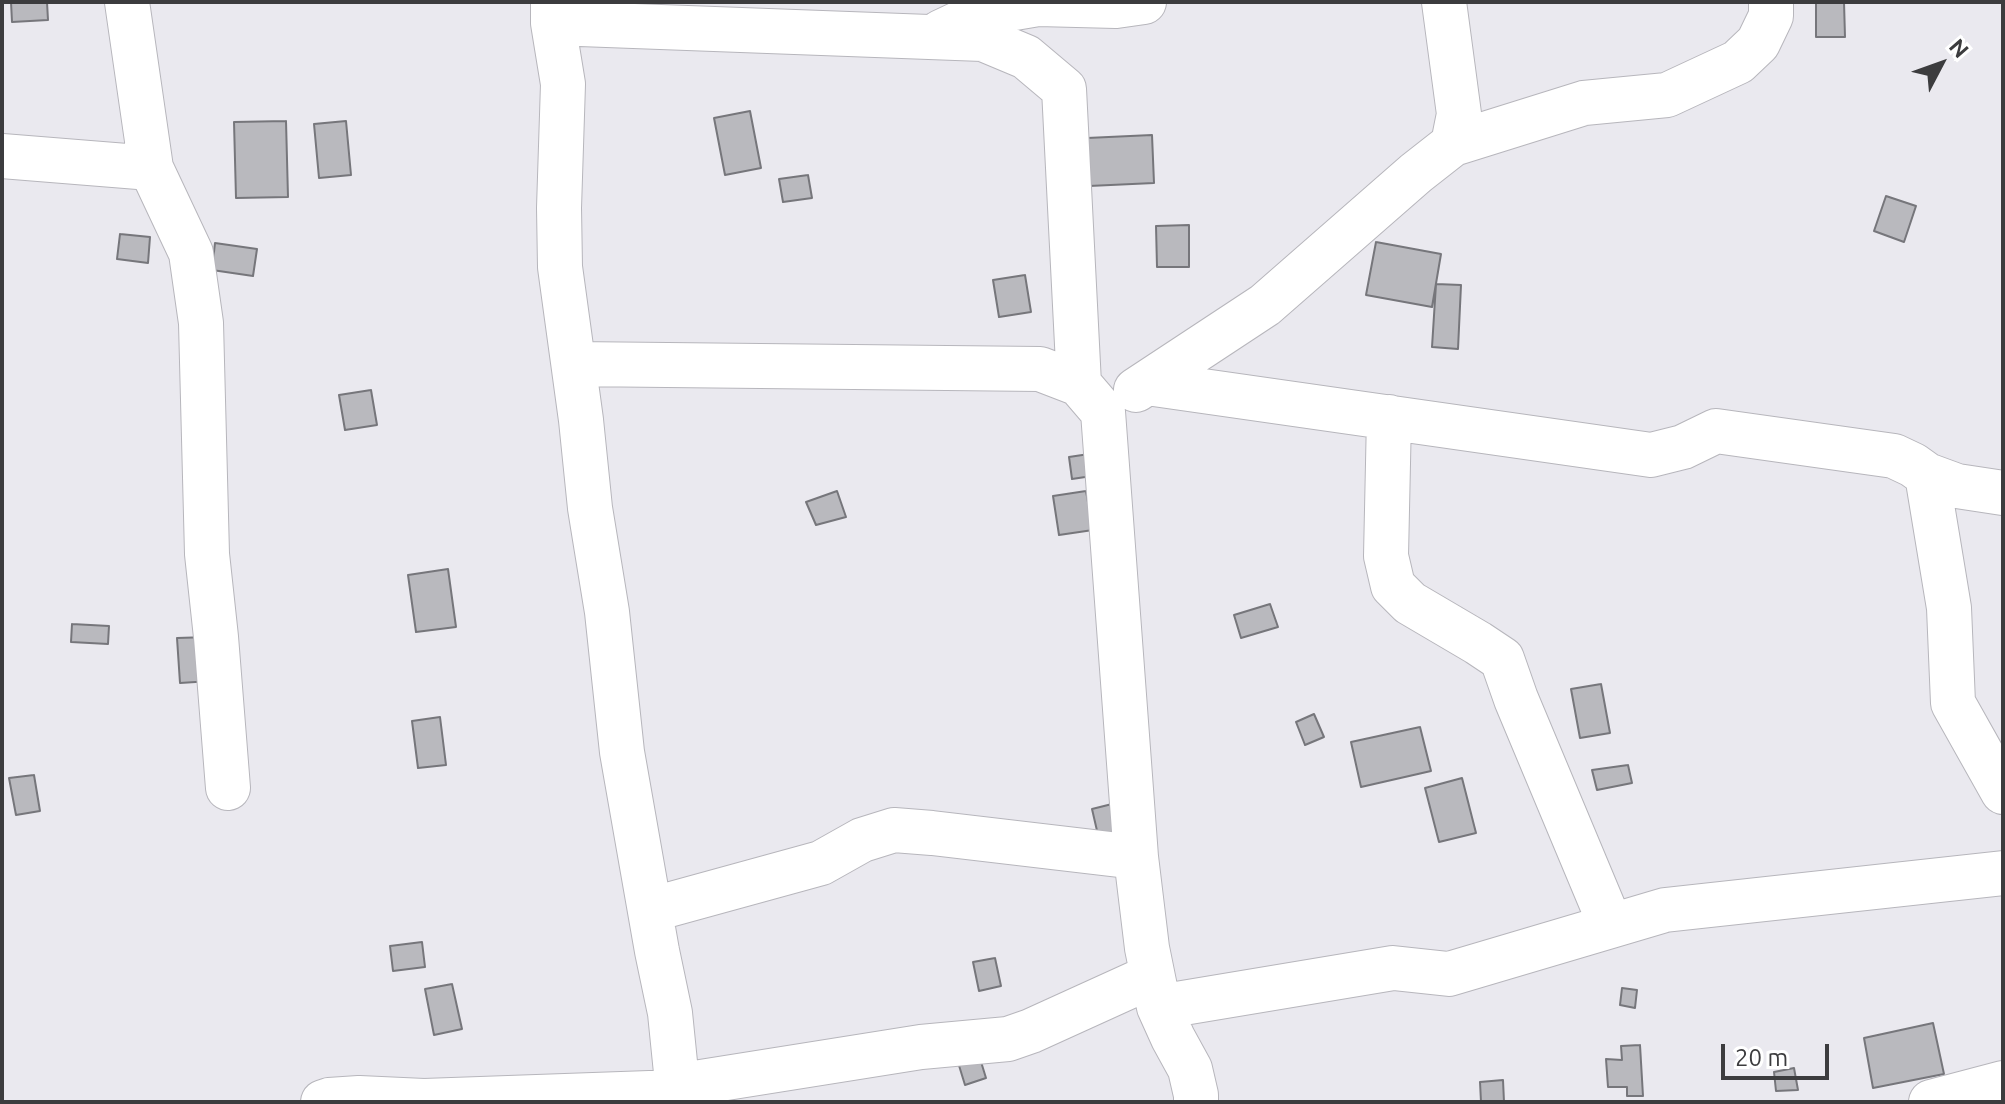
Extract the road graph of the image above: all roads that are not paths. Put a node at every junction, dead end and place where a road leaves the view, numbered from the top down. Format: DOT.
graph roads {
  1 [pos="127,2"];
  2 [pos="1144,2"];
  3 [pos="1444,2"];
  4 [pos="1771,2"];
  5 [pos="553,12"];
  6 [pos="932,36"];
  7 [pos="1453,144"];
  8 [pos="2,156"];
  9 [pos="151,168"];
  10 [pos="574,364"];
  11 [pos="1147,383"];
  12 [pos="1091,398"];
  13 [pos="1389,417"];
  14 [pos="1927,475"];
  15 [pos="2003,493"];
  16 [pos="228,788"];
  17 [pos="2003,792"];
  18 [pos="1136,857"];
  19 [pos="2003,873"];
  20 [pos="650,910"];
  21 [pos="1611,926"];
  22 [pos="1156,991"];
  23 [pos="2003,1083"];
  24 [pos="678,1097"];
  25 [pos="323,1102"];
  26 [pos="1196,1102"];
  27 [pos="1931,1102"];
  1 -- 9 [label="street"];
  2 -- 6 [label="street"];
  3 -- 7 [label="street"];
  4 -- 7 [label="street"];
  5 -- 6 [label="street"];
  5 -- 10 [label="street"];
  6 -- 12 [label="street"];
  7 -- 11 [label="street"];
  8 -- 9 [label="street"];
  9 -- 16 [label="street"];
  10 -- 12 [label="street"];
  10 -- 20 [label="street"];
  11 -- 12 [label="street"];
  11 -- 13 [label="street"];
  12 -- 18 [label="street"];
  13 -- 14 [label="street"];
  13 -- 21 [label="street"];
  14 -- 15 [label="street"];
  14 -- 17 [label="street"];
  18 -- 20 [label="street"];
  18 -- 22 [label="street"];
  19 -- 21 [label="street"];
  20 -- 24 [label="street"];
  21 -- 22 [label="street"];
  22 -- 24 [label="street"];
  22 -- 26 [label="street"];
  23 -- 27 [label="street"];
  24 -- 25 [label="street"];
}
